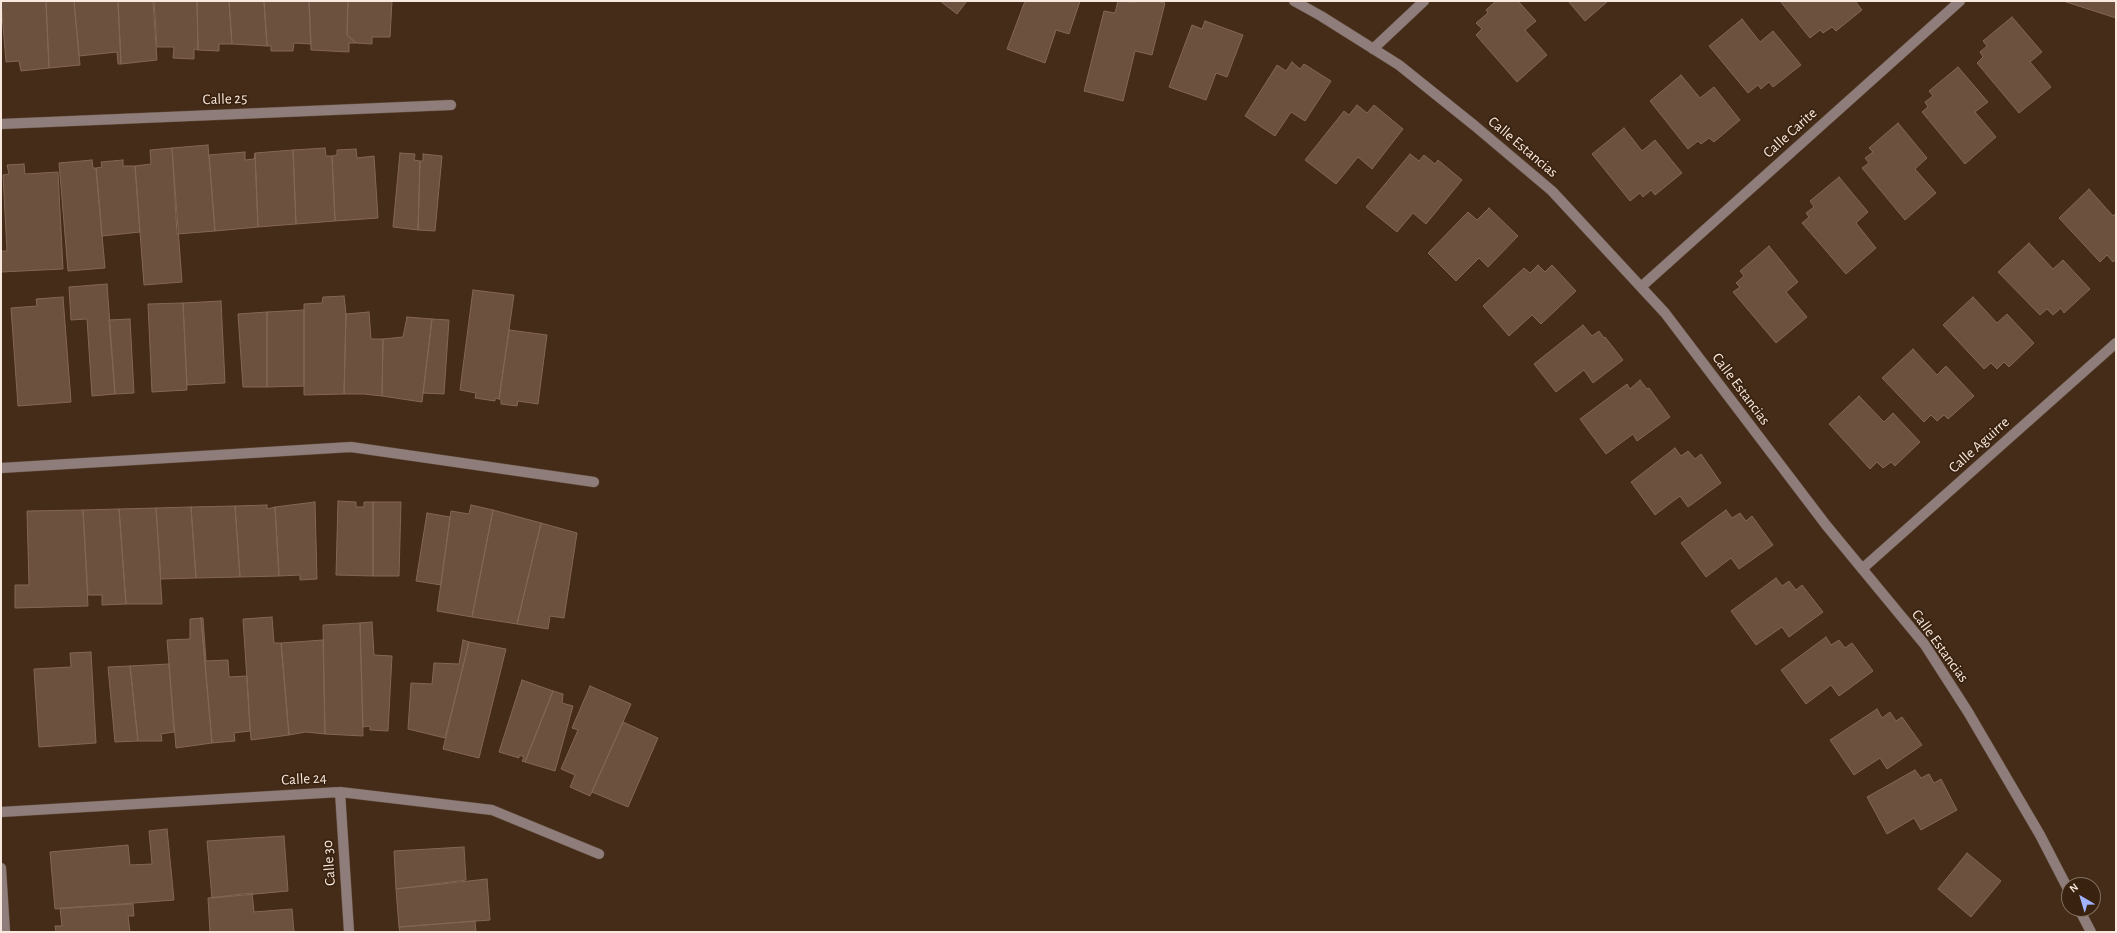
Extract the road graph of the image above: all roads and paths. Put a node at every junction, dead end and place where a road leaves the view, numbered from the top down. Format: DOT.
graph roads {
  1 [pos="1294,1"];
  2 [pos="1424,1"];
  3 [pos="1960,1"];
  4 [pos="1373,48"];
  5 [pos="451,105"];
  6 [pos="1,124"];
  7 [pos="1641,287"];
  8 [pos="2116,343"];
  9 [pos="1,468"];
  10 [pos="594,482"];
  11 [pos="1862,569"];
  12 [pos="340,792"];
  13 [pos="1,812"];
  14 [pos="599,854"];
  15 [pos="1,868"];
  16 [pos="2062,877"];
  17 [pos="2083,917"];
  18 [pos="5,932"];
  19 [pos="349,932"];
  20 [pos="2091,932"];
  1 -- 4 [label="street, Calle Estancias"];
  2 -- 4 [label="street"];
  3 -- 7 [label="street, Calle Carite"];
  4 -- 7 [label="street, Calle Estancias"];
  5 -- 6 [label="street, Calle 25"];
  7 -- 11 [label="street, Calle Estancias"];
  8 -- 11 [label="street, Calle Aguirre"];
  9 -- 10 [label="street"];
  11 -- 16 [label="street, Calle Estancias"];
  12 -- 13 [label="street, Calle 24"];
  12 -- 14 [label="street, Calle 24"];
  12 -- 19 [label="street, Calle 30"];
  15 -- 18 [label="street"];
  17 -- 20 [label="street"];
}
